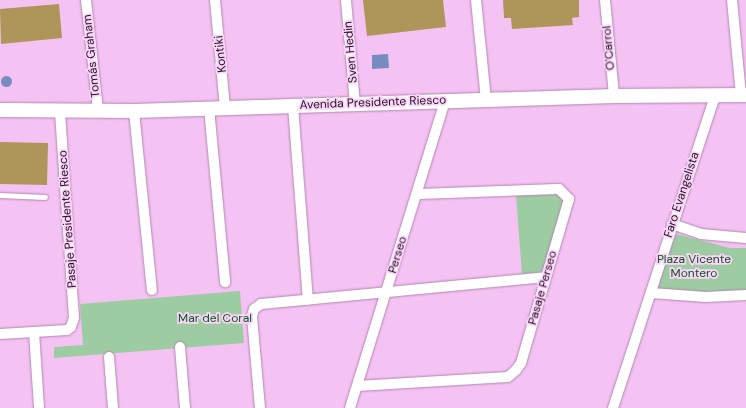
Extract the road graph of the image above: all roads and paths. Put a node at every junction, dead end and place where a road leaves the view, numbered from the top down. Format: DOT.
graph roads {
  1 [pos="86,0"];
  2 [pos="215,0"];
  3 [pos="346,0"];
  4 [pos="476,0"];
  5 [pos="605,0"];
  6 [pos="732,0"];
  7 [pos="743,95"];
  8 [pos="614,96"];
  9 [pos="715,96"];
  10 [pos="486,100"];
  11 [pos="446,101"];
  12 [pos="355,104"];
  13 [pos="292,106"];
  14 [pos="209,108"];
  15 [pos="225,108"];
  16 [pos="0,110"];
  17 [pos="60,111"];
  18 [pos="98,111"];
  19 [pos="134,111"];
  20 [pos="417,194"];
  21 [pos="0,195"];
  22 [pos="45,197"];
  23 [pos="672,224"];
  24 [pos="746,238"];
  25 [pos="546,277"];
  26 [pos="225,282"];
  27 [pos="152,290"];
  28 [pos="386,293"];
  29 [pos="651,293"];
  30 [pos="746,296"];
  31 [pos="308,300"];
  32 [pos="34,332"];
  33 [pos="0,334"];
  34 [pos="180,347"];
  35 [pos="109,357"];
  36 [pos="357,386"];
  37 [pos="39,408"];
  38 [pos="113,408"];
  39 [pos="185,408"];
  40 [pos="260,408"];
  41 [pos="350,408"];
  42 [pos="613,408"];
  1 -- 18 [label="street, Tomás Graham"];
  2 -- 15 [label="street, Kontiki"];
  3 -- 12 [label="street, Sven Hedin"];
  4 -- 10 [label="street"];
  5 -- 8 [label="street, O'Carrol"];
  6 -- 7 [label="street"];
  7 -- 9 [label="main road, Avenida Presidente Riesco"];
  8 -- 9 [label="main road, Avenida Presidente Riesco"];
  8 -- 10 [label="main road, Avenida Presidente Riesco"];
  9 -- 23 [label="street, Faro Evangelista"];
  10 -- 11 [label="main road, Avenida Presidente Riesco"];
  11 -- 12 [label="main road, Avenida Presidente Riesco"];
  11 -- 20 [label="street, Perseo"];
  12 -- 13 [label="main road, Avenida Presidente Riesco"];
  13 -- 15 [label="main road, Avenida Presidente Riesco"];
  13 -- 31 [label="street"];
  14 -- 15 [label="main road, Avenida Presidente Riesco"];
  14 -- 19 [label="main road, Avenida Presidente Riesco"];
  14 -- 26 [label="street"];
  16 -- 17 [label="main road, Avenida Presidente Riesco"];
  17 -- 18 [label="main road, Avenida Presidente Riesco"];
  17 -- 32 [label="street, Pasaje Presidente Riesco"];
  18 -- 19 [label="main road, Avenida Presidente Riesco"];
  19 -- 27 [label="street"];
  20 -- 25 [label="street, Pasaje Perseo"];
  20 -- 28 [label="street, Perseo"];
  21 -- 22 [label="lane"];
  23 -- 24 [label="street"];
  23 -- 29 [label="street, Faro Evangelista"];
  25 -- 28 [label="street"];
  25 -- 36 [label="street, Pasaje Perseo"];
  28 -- 31 [label="street"];
  28 -- 36 [label="street, Perseo"];
  29 -- 30 [label="street"];
  29 -- 42 [label="street, Faro Evangelista"];
  31 -- 40 [label="street"];
  32 -- 33 [label="street"];
  32 -- 37 [label="street"];
  34 -- 39 [label="street"];
  35 -- 38 [label="street"];
  36 -- 41 [label="street, Perseo"];
}
